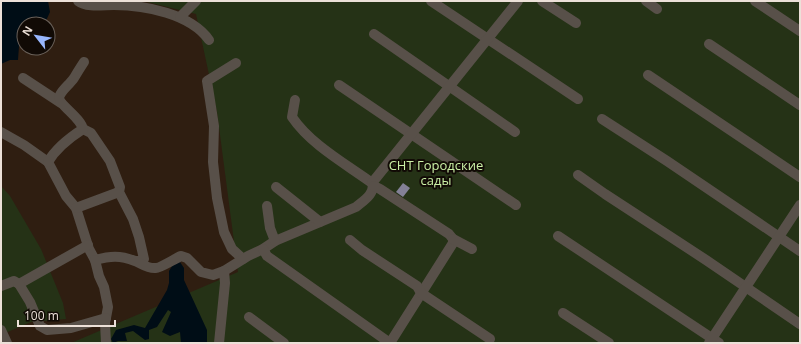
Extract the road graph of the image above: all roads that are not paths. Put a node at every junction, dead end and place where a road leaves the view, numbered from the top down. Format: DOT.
graph roads {
  1 [pos="78,1"];
  2 [pos="196,1"];
  3 [pos="431,1"];
  4 [pos="518,1"];
  5 [pos="542,1"];
  6 [pos="646,1"];
  7 [pos="755,1"];
  8 [pos="657,9"];
  9 [pos="180,17"];
  10 [pos="576,23"];
  11 [pos="800,31"];
  12 [pos="374,34"];
  13 [pos="209,40"];
  14 [pos="488,40"];
  15 [pos="709,44"];
  16 [pos="84,62"];
  17 [pos="236,63"];
  18 [pos="648,75"];
  19 [pos="23,78"];
  20 [pos="339,85"];
  21 [pos="450,86"];
  22 [pos="578,99"];
  23 [pos="295,100"];
  24 [pos="61,103"];
  25 [pos="800,105"];
  26 [pos="602,119"];
  27 [pos="83,129"];
  28 [pos="1,132"];
  29 [pos="515,132"];
  30 [pos="412,134"];
  31 [pos="48,162"];
  32 [pos="578,175"];
  33 [pos="800,177"];
  34 [pos="373,184"];
  35 [pos="276,186"];
  36 [pos="119,192"];
  37 [pos="516,205"];
  38 [pos="800,205"];
  39 [pos="267,206"];
  40 [pos="76,208"];
  41 [pos="320,222"];
  42 [pos="558,236"];
  43 [pos="779,236"];
  44 [pos="453,239"];
  45 [pos="350,240"];
  46 [pos="275,241"];
  47 [pos="88,245"];
  48 [pos="263,249"];
  49 [pos="472,249"];
  50 [pos="800,251"];
  51 [pos="243,259"];
  52 [pos="95,260"];
  53 [pos="136,262"];
  54 [pos="224,271"];
  55 [pos="20,284"];
  56 [pos="1,286"];
  57 [pos="746,288"];
  58 [pos="421,293"];
  59 [pos="563,313"];
  60 [pos="249,317"];
  61 [pos="106,318"];
  62 [pos="800,324"];
  63 [pos="1,330"];
  64 [pos="490,339"];
  65 [pos="714,341"];
  66 [pos="7,343"];
  67 [pos="106,343"];
  68 [pos="219,343"];
  69 [pos="284,343"];
  70 [pos="390,343"];
  71 [pos="609,343"];
  1 -- 9 [label="street"];
  2 -- 9 [label="street"];
  3 -- 14 [label="street"];
  4 -- 14 [label="street"];
  5 -- 10 [label="street"];
  6 -- 8 [label="street"];
  7 -- 11 [label="street"];
  9 -- 13 [label="street"];
  12 -- 21 [label="street"];
  14 -- 21 [label="street"];
  14 -- 22 [label="street"];
  15 -- 25 [label="street"];
  16 -- 24 [label="street"];
  17 -- 51 [label="street"];
  18 -- 33 [label="street"];
  19 -- 24 [label="street"];
  20 -- 30 [label="street"];
  21 -- 29 [label="street"];
  21 -- 30 [label="street"];
  23 -- 34 [label="street"];
  24 -- 27 [label="street"];
  26 -- 43 [label="street"];
  27 -- 31 [label="street"];
  27 -- 36 [label="street"];
  28 -- 31 [label="street"];
  30 -- 34 [label="street"];
  30 -- 37 [label="street"];
  31 -- 40 [label="street"];
  32 -- 57 [label="street"];
  34 -- 41 [label="street"];
  34 -- 44 [label="street"];
  35 -- 41 [label="street"];
  36 -- 40 [label="street"];
  36 -- 53 [label="street"];
  38 -- 43 [label="street"];
  39 -- 46 [label="street"];
  40 -- 47 [label="street"];
  41 -- 46 [label="street"];
  42 -- 65 [label="street"];
  43 -- 50 [label="street"];
  43 -- 57 [label="street"];
  44 -- 49 [label="street"];
  44 -- 58 [label="street"];
  45 -- 58 [label="street"];
  46 -- 48 [label="street"];
  47 -- 52 [label="street"];
  47 -- 55 [label="street"];
  48 -- 51 [label="street"];
  48 -- 70 [label="street"];
  51 -- 54 [label="street"];
  52 -- 53 [label="street"];
  52 -- 61 [label="street"];
  53 -- 54 [label="street"];
  54 -- 68 [label="street"];
  55 -- 56 [label="street"];
  55 -- 61 [label="street"];
  57 -- 62 [label="street"];
  57 -- 65 [label="street"];
  58 -- 64 [label="street"];
  58 -- 70 [label="street"];
  59 -- 71 [label="street"];
  60 -- 69 [label="street"];
  61 -- 67 [label="street"];
  63 -- 66 [label="street"];
}
